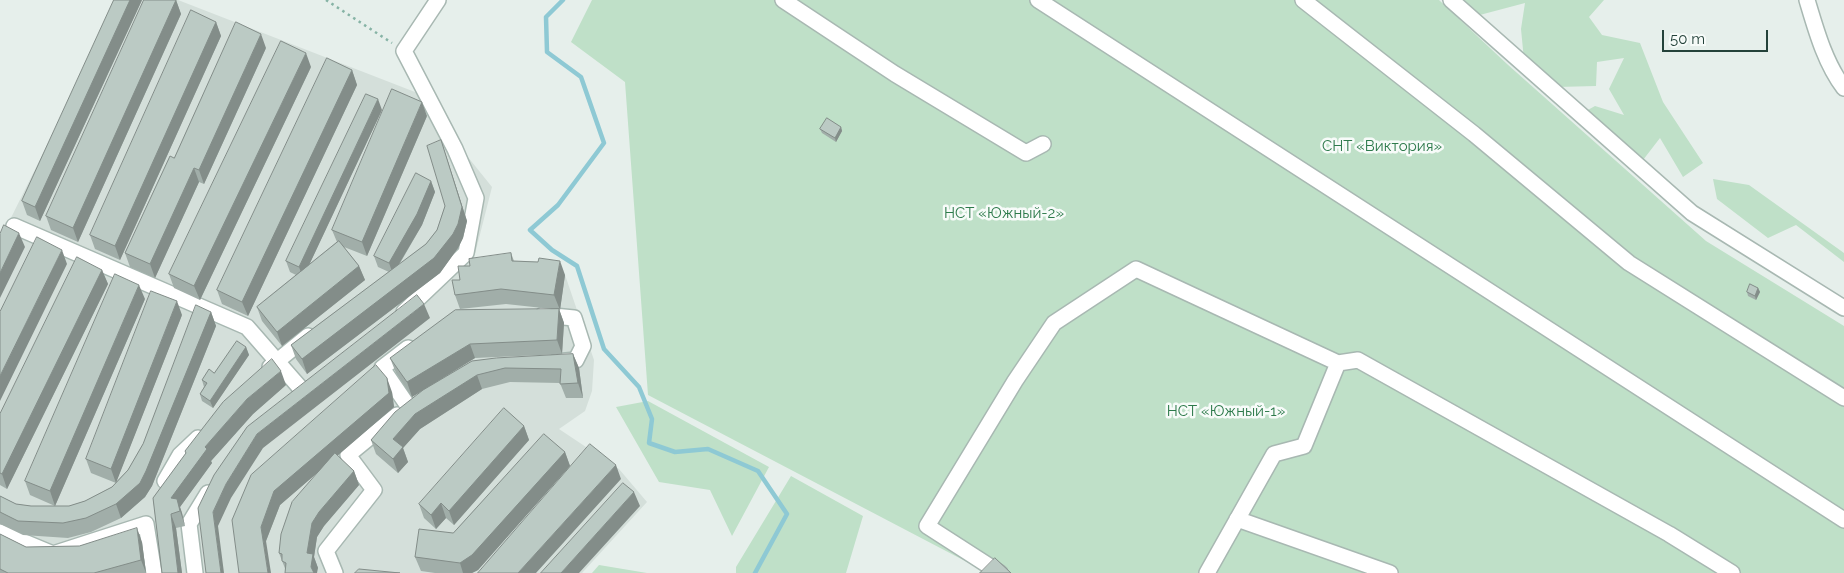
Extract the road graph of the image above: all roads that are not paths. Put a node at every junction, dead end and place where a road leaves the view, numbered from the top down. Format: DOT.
graph roads {
  1 [pos="438,0"];
  2 [pos="783,0"];
  3 [pos="1038,0"];
  4 [pos="1303,0"];
  5 [pos="1451,0"];
  6 [pos="1807,0"];
  7 [pos="1844,88"];
  8 [pos="1043,144"];
  9 [pos="14,226"];
  10 [pos="1844,308"];
  11 [pos="528,313"];
  12 [pos="389,324"];
  13 [pos="321,327"];
  14 [pos="420,338"];
  15 [pos="276,361"];
  16 [pos="538,363"];
  17 [pos="1338,363"];
  18 [pos="263,374"];
  19 [pos="424,396"];
  20 [pos="1844,398"];
  21 [pos="287,402"];
  22 [pos="408,406"];
  23 [pos="208,428"];
  24 [pos="217,477"];
  25 [pos="165,481"];
  26 [pos="1237,519"];
  27 [pos="1844,520"];
  28 [pos="0,532"];
  29 [pos="154,573"];
  30 [pos="195,573"];
  31 [pos="335,573"];
  32 [pos="1000,573"];
  33 [pos="1206,573"];
  34 [pos="1390,573"];
  35 [pos="1732,573"];
  1 -- 12 [label="street"];
  2 -- 8 [label="street"];
  3 -- 27 [label="street"];
  4 -- 20 [label="street"];
  5 -- 10 [label="street"];
  6 -- 7 [label="street"];
  9 -- 15 [label="street"];
  11 -- 16 [label="street"];
  13 -- 15 [label="street"];
  14 -- 22 [label="street"];
  15 -- 18 [label="street"];
  15 -- 21 [label="street"];
  17 -- 26 [label="street"];
  17 -- 32 [label="street"];
  17 -- 35 [label="street"];
  19 -- 22 [label="street"];
  22 -- 31 [label="street"];
  23 -- 25 [label="street"];
  24 -- 30 [label="street"];
  26 -- 33 [label="street"];
  26 -- 34 [label="street"];
  28 -- 29 [label="street"];
}
